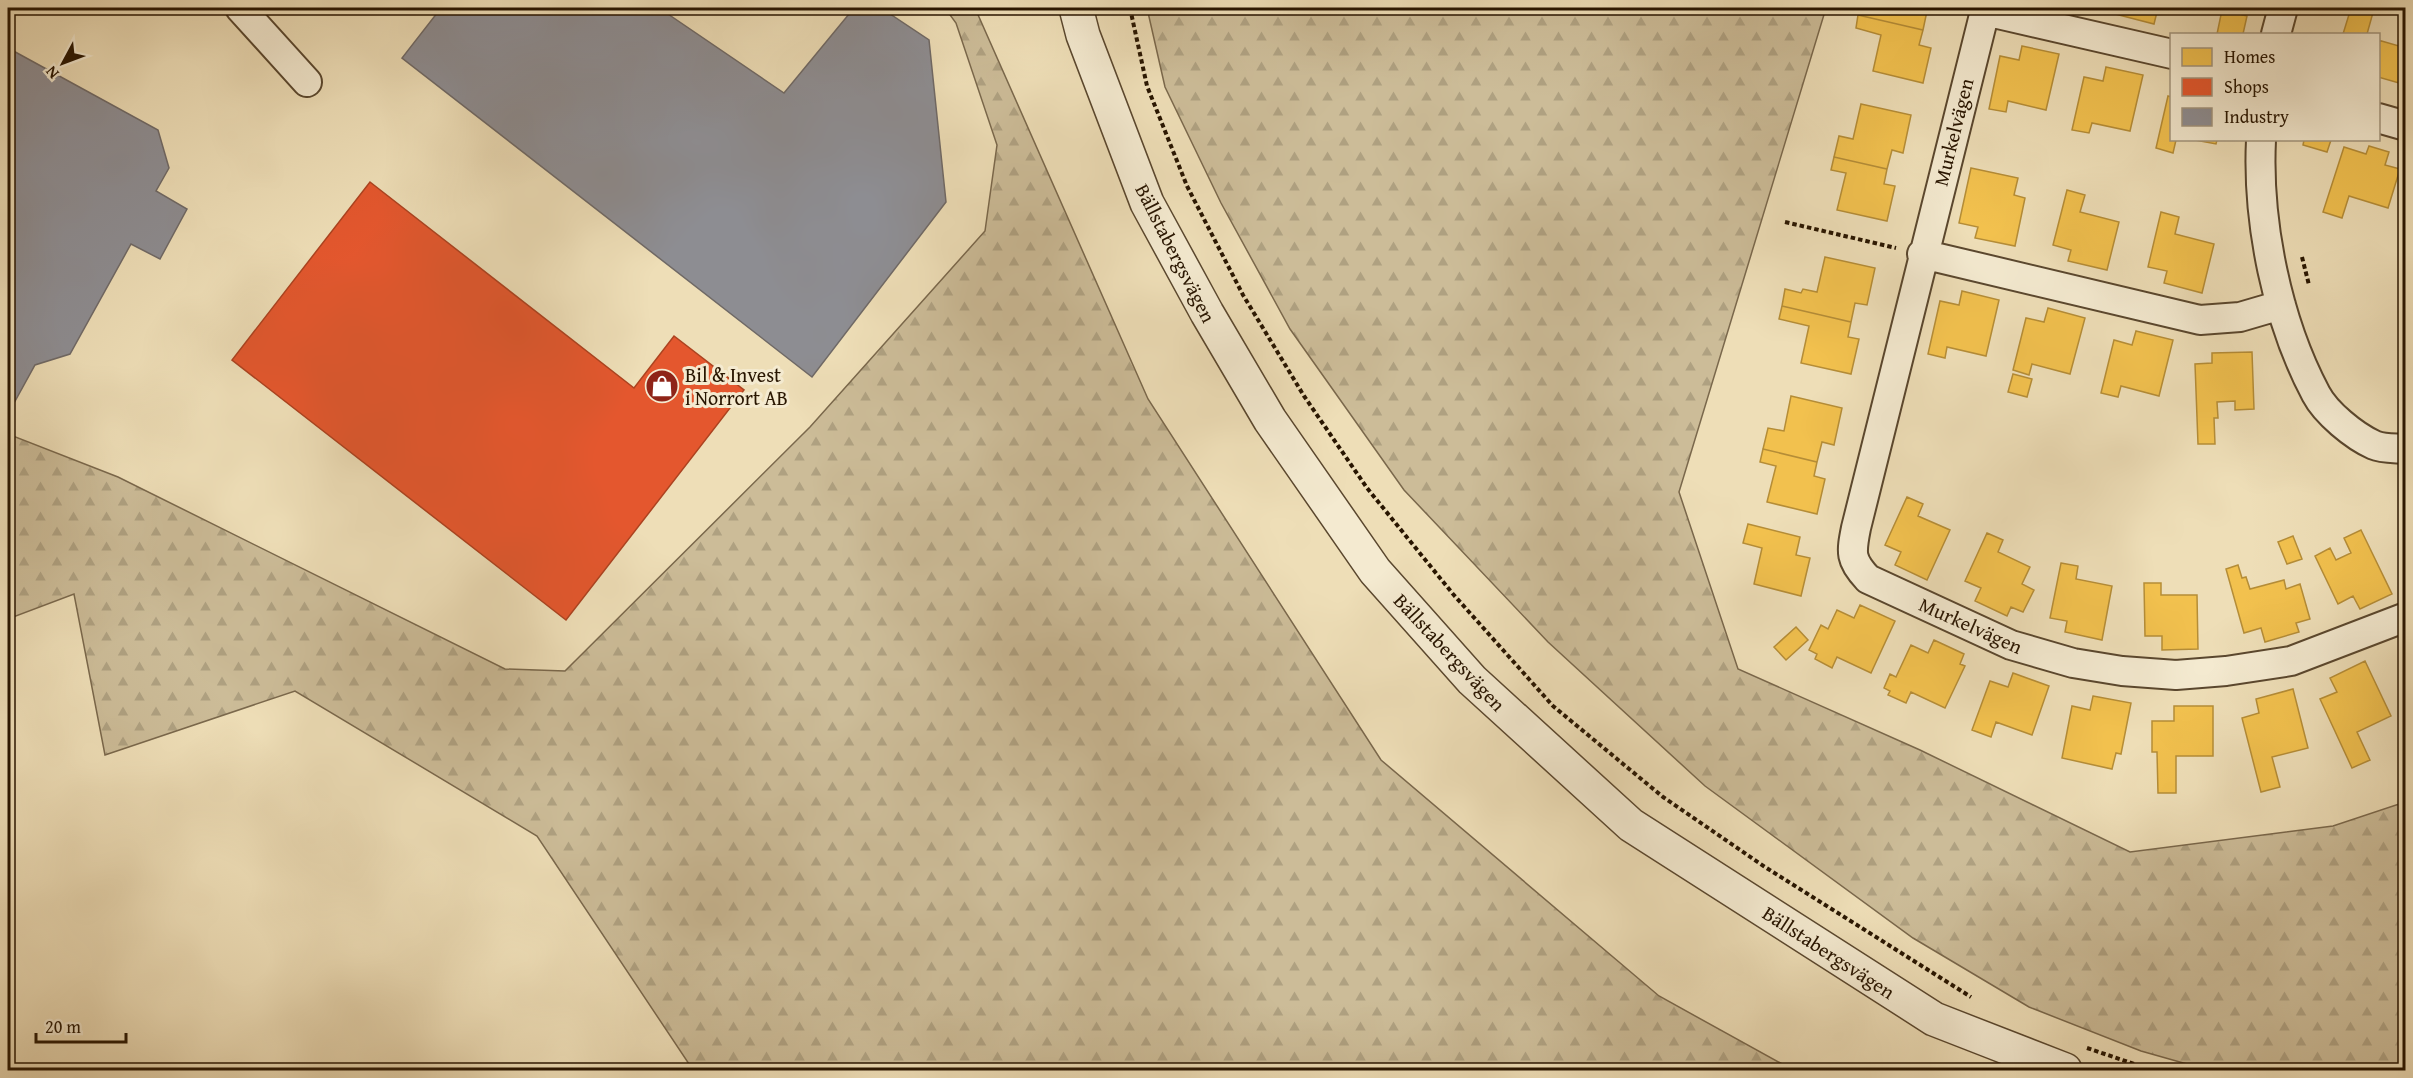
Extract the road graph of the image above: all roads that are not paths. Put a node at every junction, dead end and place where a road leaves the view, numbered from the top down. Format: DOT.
graph roads {
  1 [pos="240,8"];
  2 [pos="1076,8"];
  3 [pos="2283,8"];
  4 [pos="1985,9"];
  5 [pos="2276,33"];
  6 [pos="2170,54"];
  7 [pos="307,82"];
  8 [pos="2380,118"];
  9 [pos="2406,126"];
  10 [pos="2261,141"];
  11 [pos="1922,254"];
  12 [pos="2282,305"];
  13 [pos="2406,449"];
  14 [pos="2406,617"];
  15 [pos="2075,1059"];
  1 -- 7 [label="street"];
  2 -- 15 [label="street, Bällstabergsvägen"];
  3 -- 5 [label="street"];
  4 -- 6 [label="street, Murkelvägen"];
  4 -- 11 [label="street, Murkelvägen"];
  8 -- 9 [label="street"];
  10 -- 12 [label="street"];
  11 -- 12 [label="street"];
  11 -- 14 [label="street, Murkelvägen"];
  12 -- 13 [label="street"];
}
